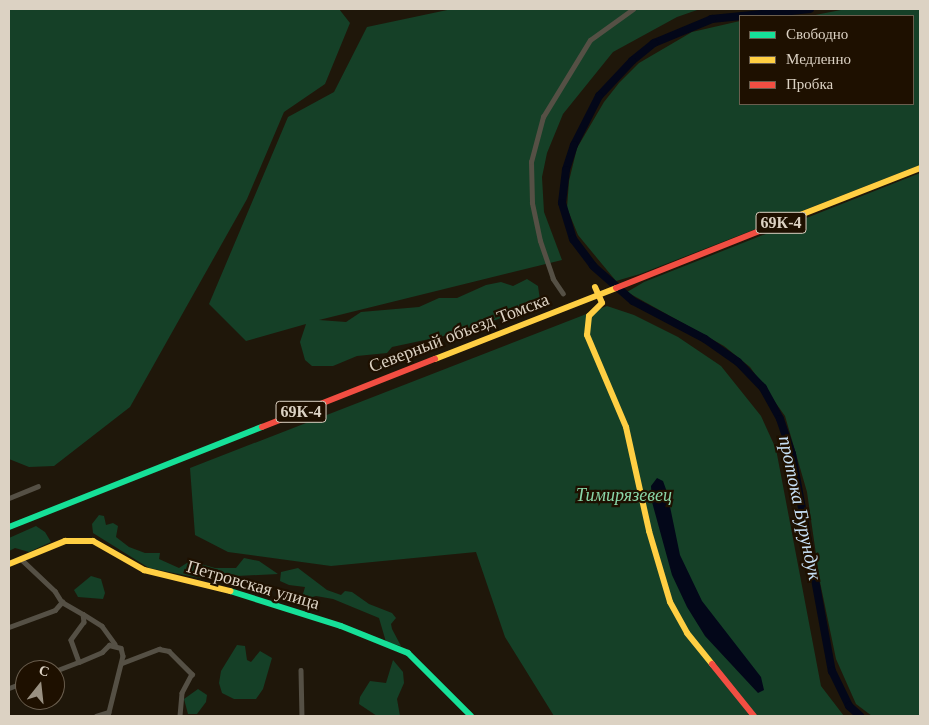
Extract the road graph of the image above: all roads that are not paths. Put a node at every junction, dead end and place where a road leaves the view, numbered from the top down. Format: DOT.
graph roads {
  1 [pos="632,9"];
  2 [pos="920,168"];
  3 [pos="595,287"];
  4 [pos="563,294"];
  5 [pos="38,486"];
  6 [pos="9,498"];
  7 [pos="9,527"];
  8 [pos="22,559"];
  9 [pos="9,564"];
  10 [pos="62,602"];
  11 [pos="83,614"];
  12 [pos="9,627"];
  13 [pos="115,644"];
  14 [pos="79,662"];
  15 [pos="122,663"];
  16 [pos="65,667"];
  17 [pos="301,670"];
  18 [pos="108,714"];
  19 [pos="96,716"];
  20 [pos="180,716"];
  21 [pos="302,716"];
  22 [pos="471,716"];
  23 [pos="754,716"];
  1 -- 4 [label="street"];
  2 -- 7 [label="street, Северный объезд Томска / 69К-4"];
  3 -- 23 [label="street"];
  5 -- 6 [label="street"];
  8 -- 9 [label="street, Петровская улица"];
  8 -- 10 [label="street"];
  8 -- 22 [label="street, Петровская улица"];
  10 -- 11 [label="street"];
  10 -- 12 [label="street"];
  11 -- 13 [label="street"];
  11 -- 14 [label="street"];
  13 -- 14 [label="street"];
  13 -- 15 [label="street"];
  14 -- 16 [label="street"];
  15 -- 18 [label="street"];
  15 -- 20 [label="street"];
  17 -- 21 [label="street"];
  18 -- 19 [label="street"];
}
